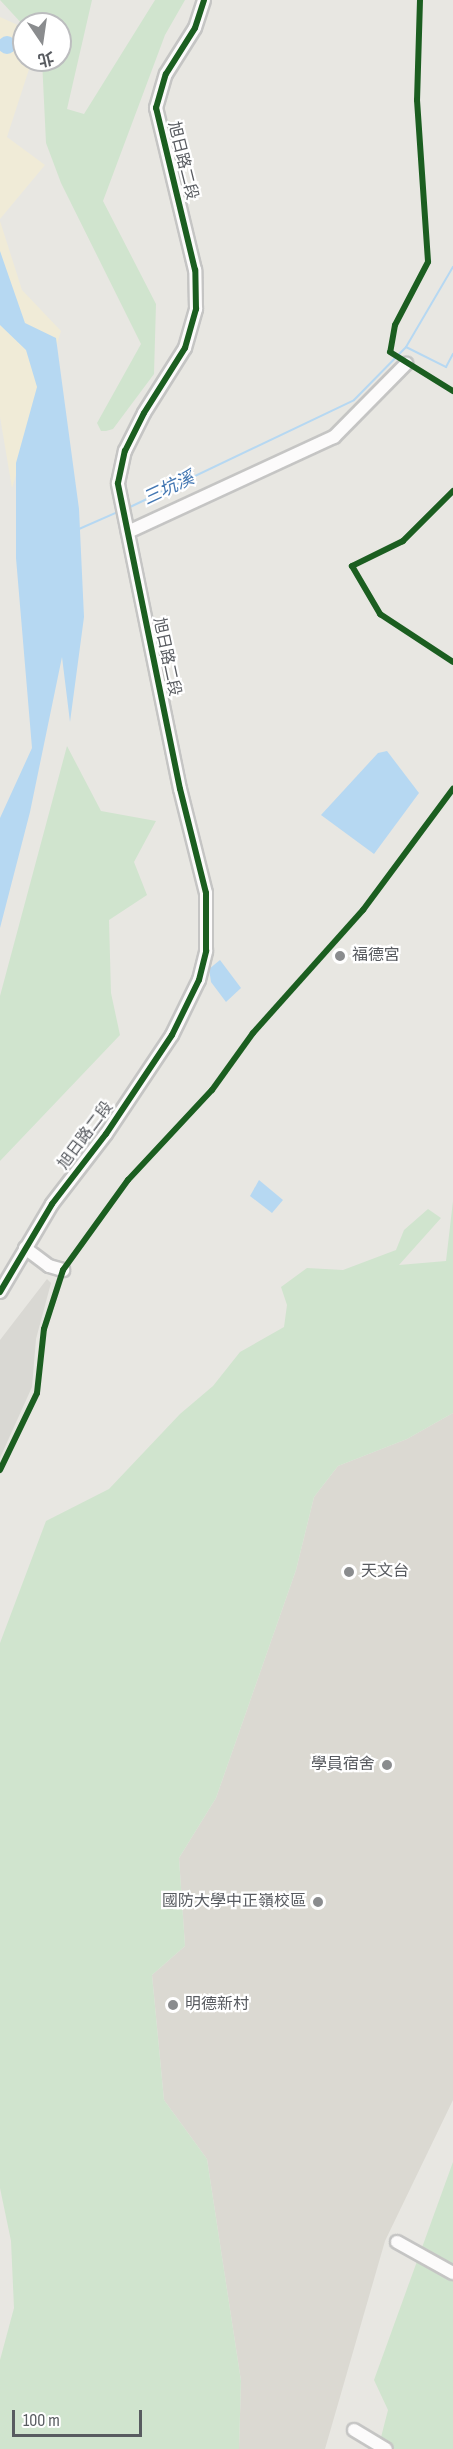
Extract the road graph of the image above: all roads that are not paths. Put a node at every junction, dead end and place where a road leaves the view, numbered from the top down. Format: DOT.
graph roads {
  1 [pos="204,0"];
  2 [pos="406,364"];
  3 [pos="127,530"];
  4 [pos="26,1248"];
  5 [pos="63,1270"];
  6 [pos="0,1292"];
  7 [pos="397,2242"];
  8 [pos="453,2273"];
  9 [pos="354,2430"];
  10 [pos="386,2449"];
  1 -- 3 [label="street, 旭日路二段"];
  2 -- 3 [label="street"];
  3 -- 4 [label="street, 旭日路二段"];
  4 -- 5 [label="street"];
  4 -- 6 [label="street, 旭日路二段"];
  7 -- 8 [label="street"];
  9 -- 10 [label="street"];
}
